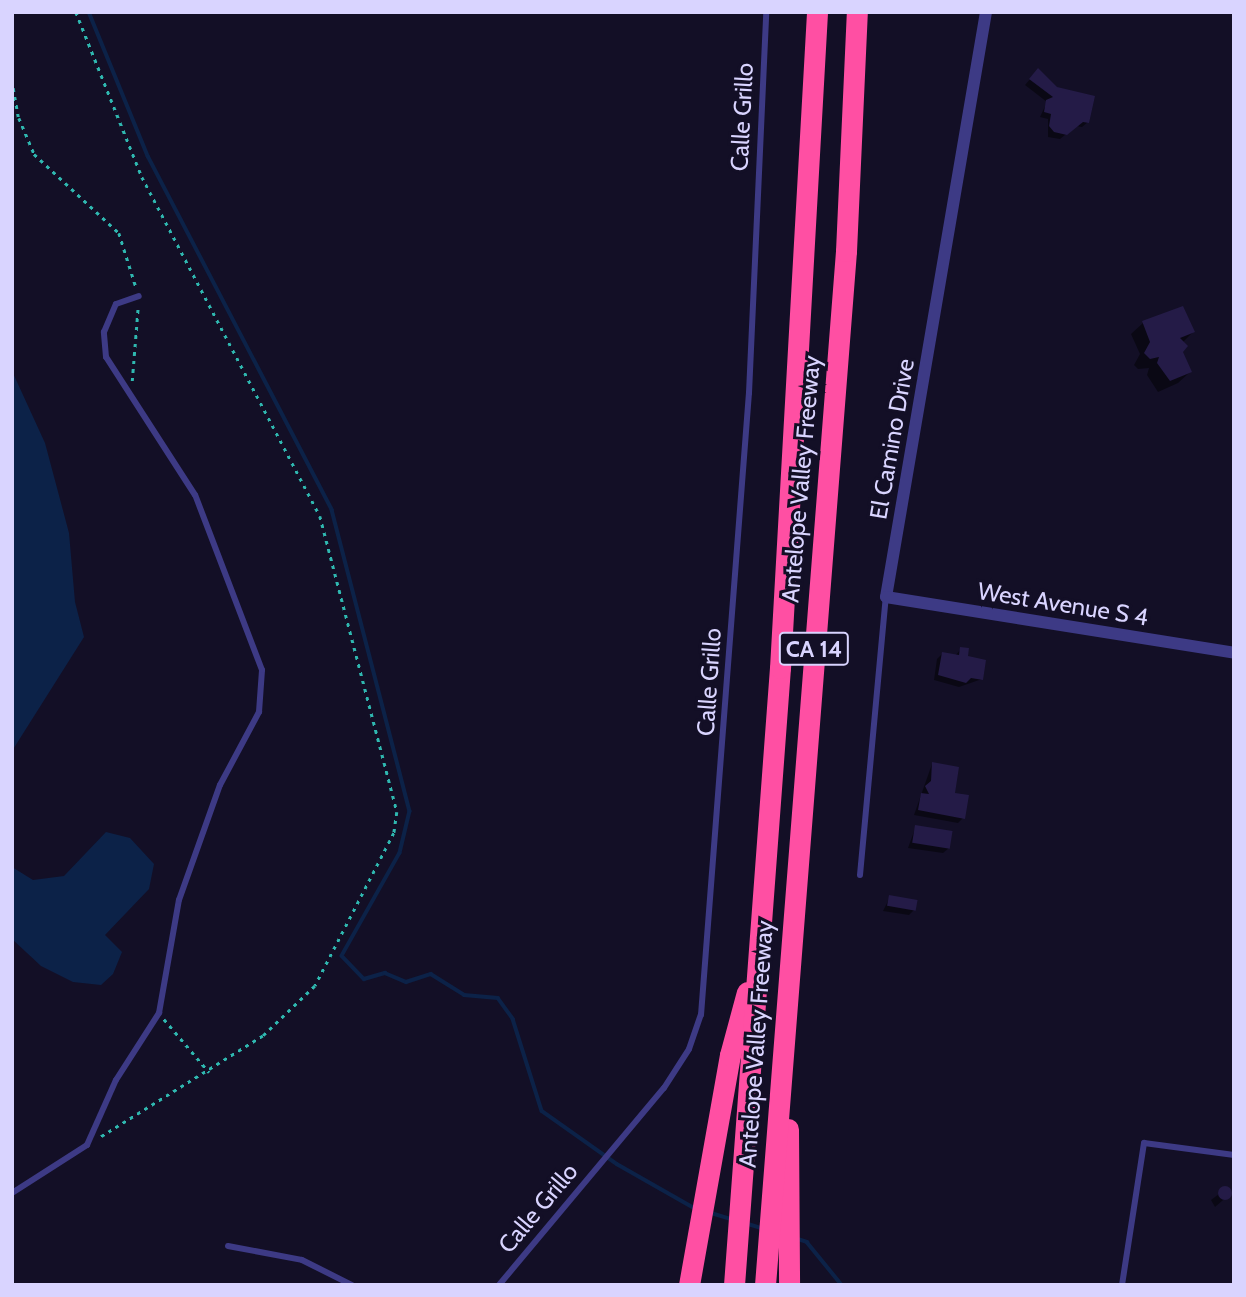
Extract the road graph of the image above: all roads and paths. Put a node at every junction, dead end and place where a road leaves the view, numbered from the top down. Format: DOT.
graph roads {
  1 [pos="76,12"];
  2 [pos="766,12"];
  3 [pos="817,12"];
  4 [pos="857,12"];
  5 [pos="986,12"];
  6 [pos="12,80"];
  7 [pos="139,296"];
  8 [pos="130,398"];
  9 [pos="886,597"];
  10 [pos="1234,653"];
  11 [pos="860,875"];
  12 [pos="760,946"];
  13 [pos="784,1011"];
  14 [pos="159,1013"];
  15 [pos="209,1072"];
  16 [pos="87,1145"];
  17 [pos="1234,1155"];
  18 [pos="12,1193"];
  19 [pos="228,1246"];
  20 [pos="352,1285"];
  21 [pos="499,1285"];
  22 [pos="689,1285"];
  23 [pos="734,1285"];
  24 [pos="765,1285"];
  25 [pos="789,1285"];
  26 [pos="1122,1285"];
  1 -- 15 [label="path"];
  2 -- 21 [label="lane, Calle Grillo"];
  3 -- 12 [label="highway, Antelope Valley Freeway / CA 14"];
  4 -- 13 [label="highway, Antelope Valley Freeway / CA 14"];
  5 -- 9 [label="street, El Camino Drive"];
  6 -- 7 [label="path"];
  7 -- 8 [label="path"];
  7 -- 8 [label="lane"];
  8 -- 14 [label="lane"];
  9 -- 10 [label="street, West Avenue S 4"];
  9 -- 11 [label="lane, El Camino Drive"];
  12 -- 22 [label="highway"];
  12 -- 23 [label="highway, Antelope Valley Freeway / CA 14"];
  13 -- 24 [label="highway, Antelope Valley Freeway / CA 14"];
  13 -- 25 [label="highway"];
  14 -- 15 [label="path"];
  14 -- 16 [label="lane"];
  15 -- 16 [label="path"];
  16 -- 18 [label="lane"];
  17 -- 26 [label="lane"];
  19 -- 20 [label="lane"];
}
